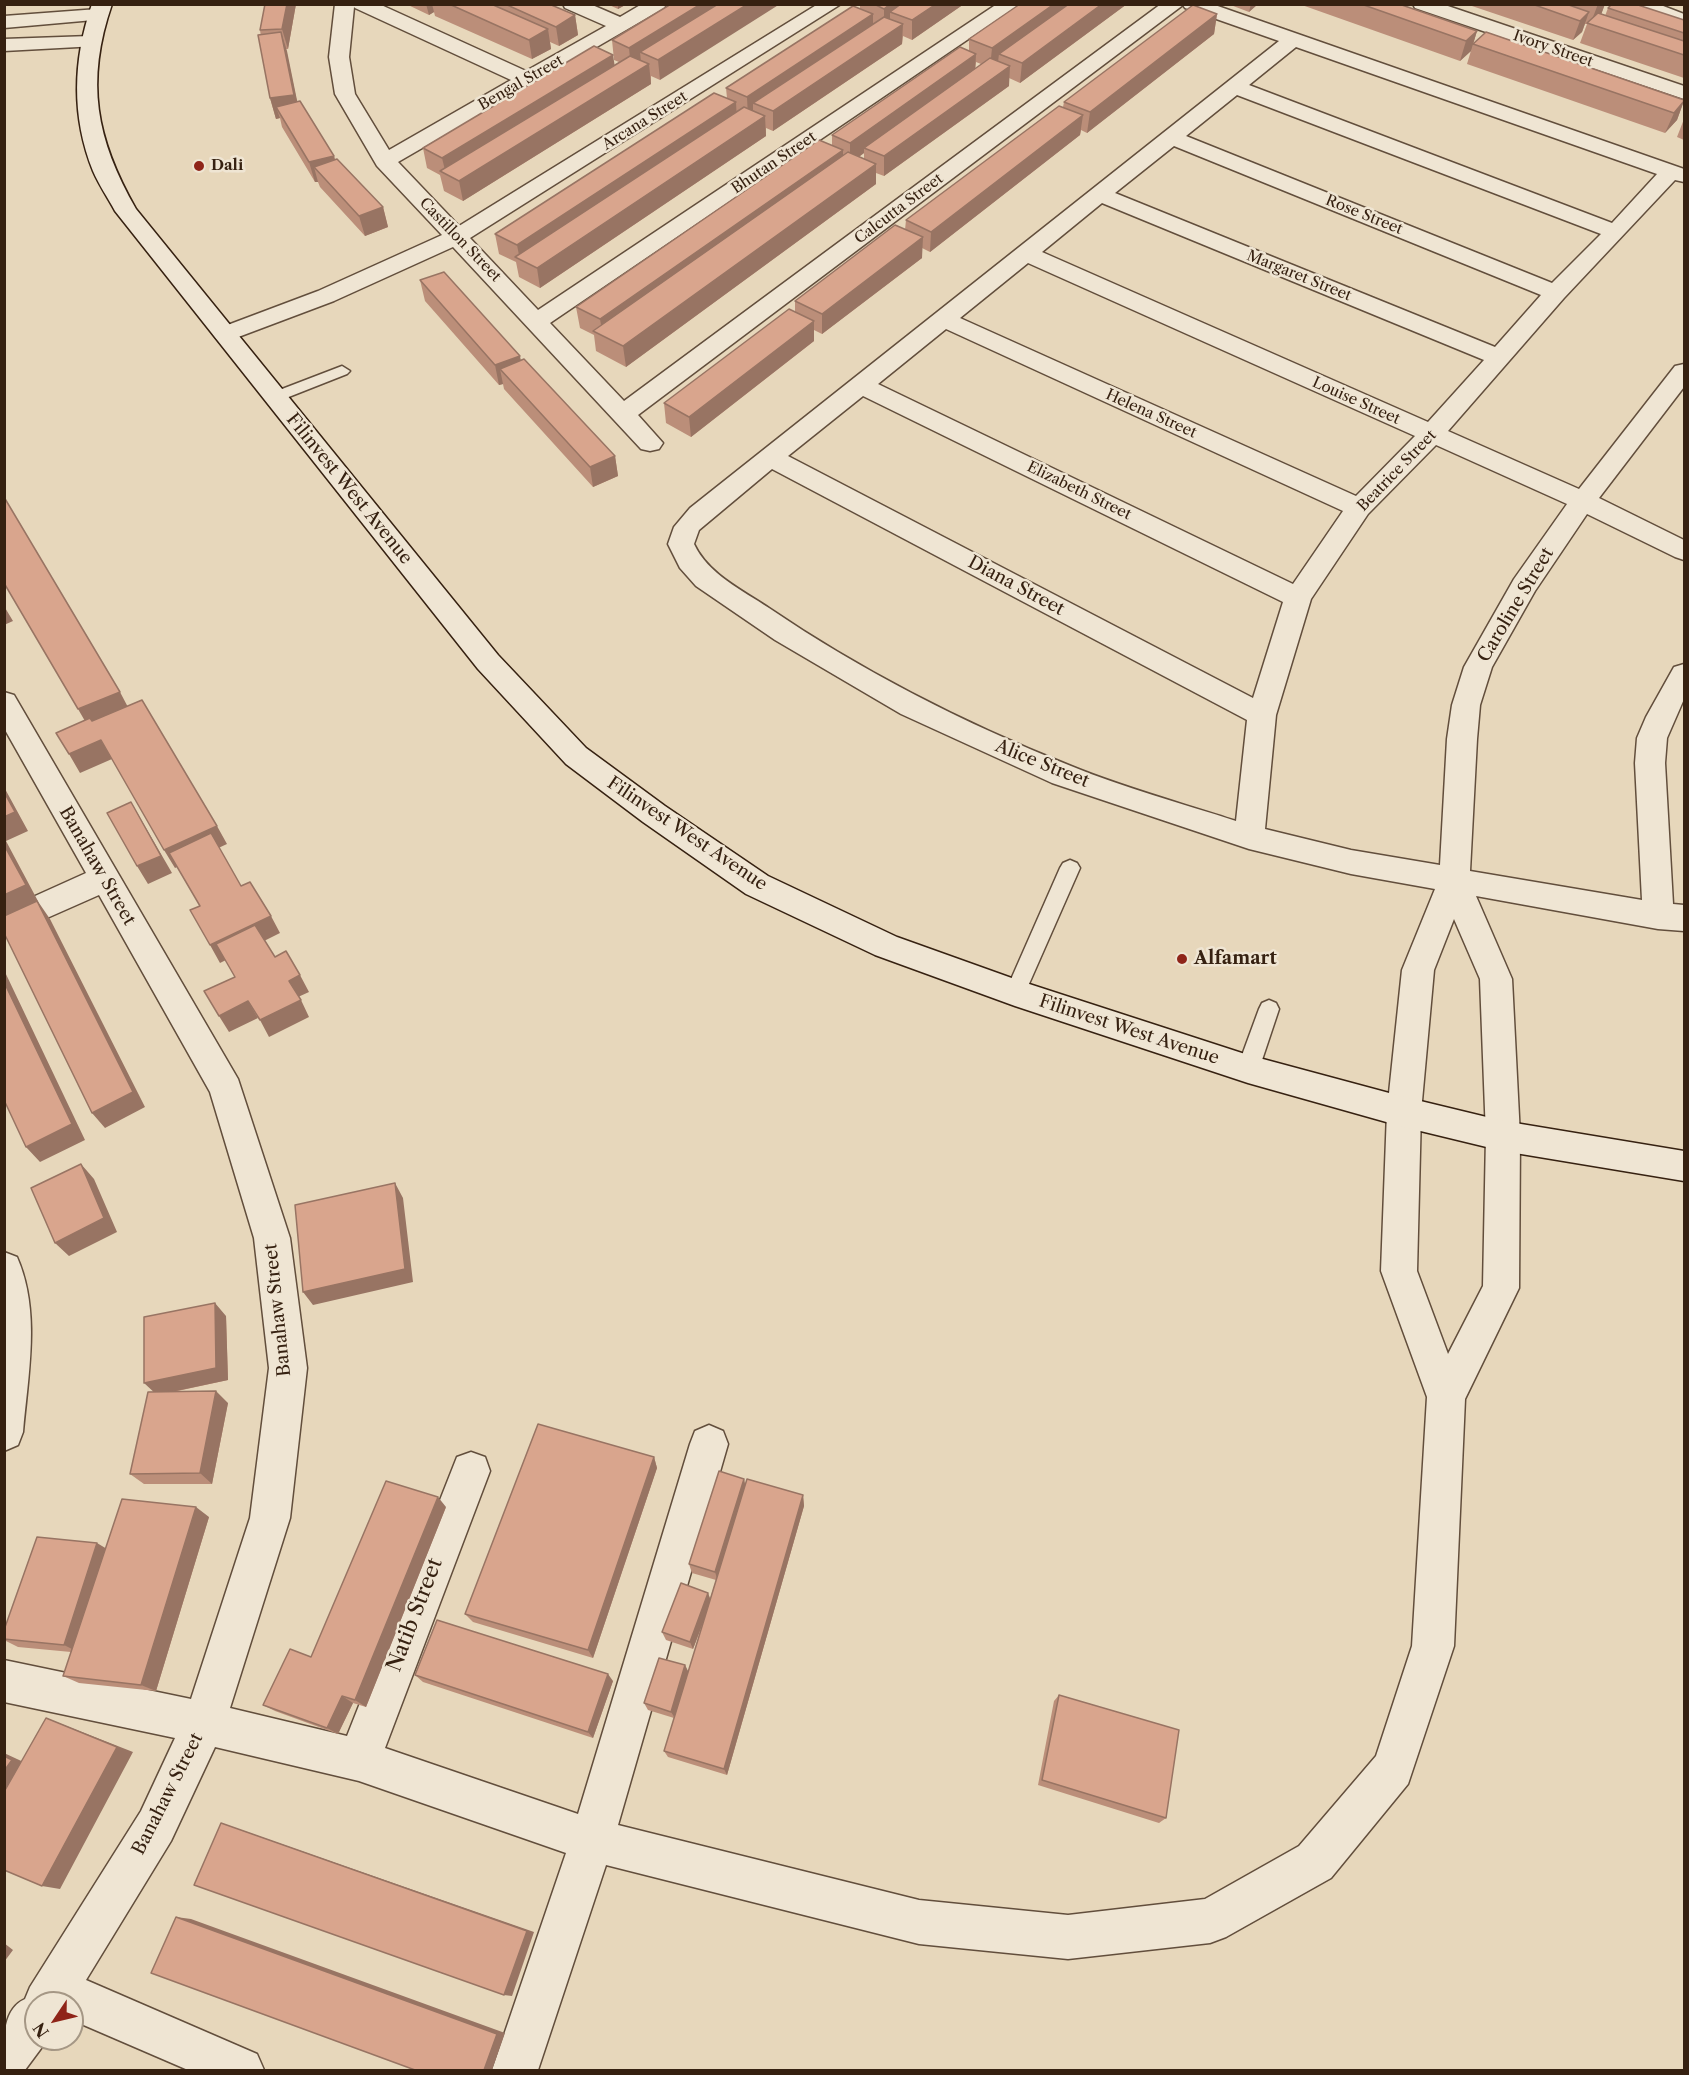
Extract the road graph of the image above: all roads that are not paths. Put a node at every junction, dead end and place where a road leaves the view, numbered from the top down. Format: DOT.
graph roads {
  1 [pos="345,4"];
  2 [pos="362,4"];
  3 [pos="573,4"];
  4 [pos="657,4"];
  5 [pos="832,4"];
  6 [pos="1011,4"];
  7 [pos="1174,4"];
  8 [pos="1192,4"];
  9 [pos="1422,4"];
  10 [pos="1638,4"];
  11 [pos="96,20"];
  12 [pos="1684,20"];
  13 [pos="4,22"];
  14 [pos="621,25"];
  15 [pos="1294,39"];
  16 [pos="4,45"];
  17 [pos="527,79"];
  18 [pos="1234,87"];
  19 [pos="1684,93"];
  20 [pos="1172,137"];
  21 [pos="385,161"];
  22 [pos="1678,173"];
  23 [pos="1099,194"];
  24 [pos="1616,232"];
  25 [pos="457,237"];
  26 [pos="1026,253"];
  27 [pos="1556,293"];
  28 [pos="943,319"];
  29 [pos="537,321"];
  30 [pos="219,327"];
  31 [pos="1499,357"];
  32 [pos="342,371"];
  33 [pos="1684,371"];
  34 [pos="861,385"];
  35 [pos="275,397"];
  36 [pos="624,413"];
  37 [pos="1431,435"];
  38 [pos="650,442"];
  39 [pos="770,457"];
  40 [pos="1583,501"];
  41 [pos="1359,508"];
  42 [pos="1684,551"];
  43 [pos="1298,598"];
  44 [pos="1684,674"];
  45 [pos="4,702"];
  46 [pos="1262,715"];
  47 [pos="1249,837"];
  48 [pos="1070,868"];
  49 [pos="103,879"];
  50 [pos="1454,881"];
  51 [pos="1671,917"];
  52 [pos="4,924"];
  53 [pos="1015,993"];
  54 [pos="1269,1009"];
  55 [pos="1248,1069"];
  56 [pos="1404,1112"];
  57 [pos="1503,1136"];
  58 [pos="1684,1166"];
  59 [pos="4,1269"];
  60 [pos="1446,1397"];
  61 [pos="4,1432"];
  62 [pos="709,1444"];
  63 [pos="471,1471"];
  64 [pos="4,1681"];
  65 [pos="204,1723"];
  66 [pos="359,1760"];
  67 [pos="592,1840"];
  68 [pos="53,1991"];
  69 [pos="84,2016"];
  70 [pos="24,2033"];
  71 [pos="4,2060"];
  72 [pos="241,2070"];
  73 [pos="515,2070"];
  1 -- 21 [label="street, Castillon Street"];
  2 -- 17 [label="street"];
  3 -- 14 [label="street"];
  4 -- 14 [label="street, Bengal Street"];
  5 -- 25 [label="street, Arcana Street"];
  6 -- 29 [label="street, Bhutan Street"];
  7 -- 36 [label="street, Calcutta Street"];
  8 -- 15 [label="street"];
  9 -- 19 [label="street, Ivory Street"];
  10 -- 12 [label="street"];
  11 -- 13 [label="street"];
  11 -- 16 [label="street"];
  11 -- 30 [label="street, Filinvest West Avenue"];
  14 -- 17 [label="street, Bengal Street"];
  15 -- 18 [label="street"];
  15 -- 22 [label="street"];
  17 -- 21 [label="street, Bengal Street"];
  18 -- 20 [label="street"];
  18 -- 24 [label="street"];
  20 -- 23 [label="street"];
  20 -- 27 [label="street, Rose Street"];
  21 -- 25 [label="street, Castillon Street"];
  22 -- 24 [label="street, Beatrice Street"];
  23 -- 26 [label="street"];
  23 -- 31 [label="street, Margaret Street"];
  24 -- 27 [label="street, Beatrice Street"];
  25 -- 29 [label="street, Castillon Street"];
  25 -- 30 [label="street, Arcana Street"];
  26 -- 28 [label="street"];
  26 -- 37 [label="street, Louise Street"];
  27 -- 31 [label="street, Beatrice Street"];
  28 -- 34 [label="street"];
  28 -- 41 [label="street, Helena Street"];
  29 -- 36 [label="street, Castillon Street"];
  30 -- 35 [label="street, Filinvest West Avenue"];
  31 -- 37 [label="street, Beatrice Street"];
  32 -- 35 [label="lane"];
  33 -- 40 [label="street, Caroline Street"];
  34 -- 39 [label="street"];
  34 -- 43 [label="street, Elizabeth Street"];
  35 -- 53 [label="street, Filinvest West Avenue"];
  36 -- 38 [label="street, Castillon Street"];
  37 -- 40 [label="street, Louise Street"];
  37 -- 41 [label="street, Beatrice Street"];
  39 -- 46 [label="street, Diana Street"];
  39 -- 47 [label="street, Alice Street"];
  40 -- 42 [label="street, Louise Street"];
  40 -- 50 [label="street, Caroline Street"];
  41 -- 43 [label="street, Beatrice Street"];
  43 -- 46 [label="street, Beatrice Street"];
  44 -- 51 [label="street"];
  45 -- 49 [label="street, Banahaw Street"];
  46 -- 47 [label="street, Beatrice Street"];
  47 -- 50 [label="street, Alice Street"];
  48 -- 53 [label="lane"];
  49 -- 52 [label="street"];
  49 -- 65 [label="street, Banahaw Street"];
  50 -- 51 [label="street, Alice Street"];
  50 -- 56 [label="street"];
  50 -- 57 [label="street"];
  53 -- 55 [label="street, Filinvest West Avenue"];
  54 -- 55 [label="lane"];
  55 -- 56 [label="street, Filinvest West Avenue"];
  56 -- 57 [label="street, Filinvest West Avenue"];
  56 -- 60 [label="street"];
  57 -- 58 [label="street, Filinvest West Avenue"];
  57 -- 60 [label="street"];
  59 -- 61 [label="street"];
  60 -- 67 [label="street"];
  62 -- 67 [label="street"];
  63 -- 66 [label="street, Natib Street"];
  64 -- 65 [label="street"];
  65 -- 66 [label="street"];
  65 -- 68 [label="street, Banahaw Street"];
  66 -- 67 [label="street"];
  67 -- 73 [label="street"];
  69 -- 72 [label="street"];
  70 -- 71 [label="street, Banahaw Street"];
}
